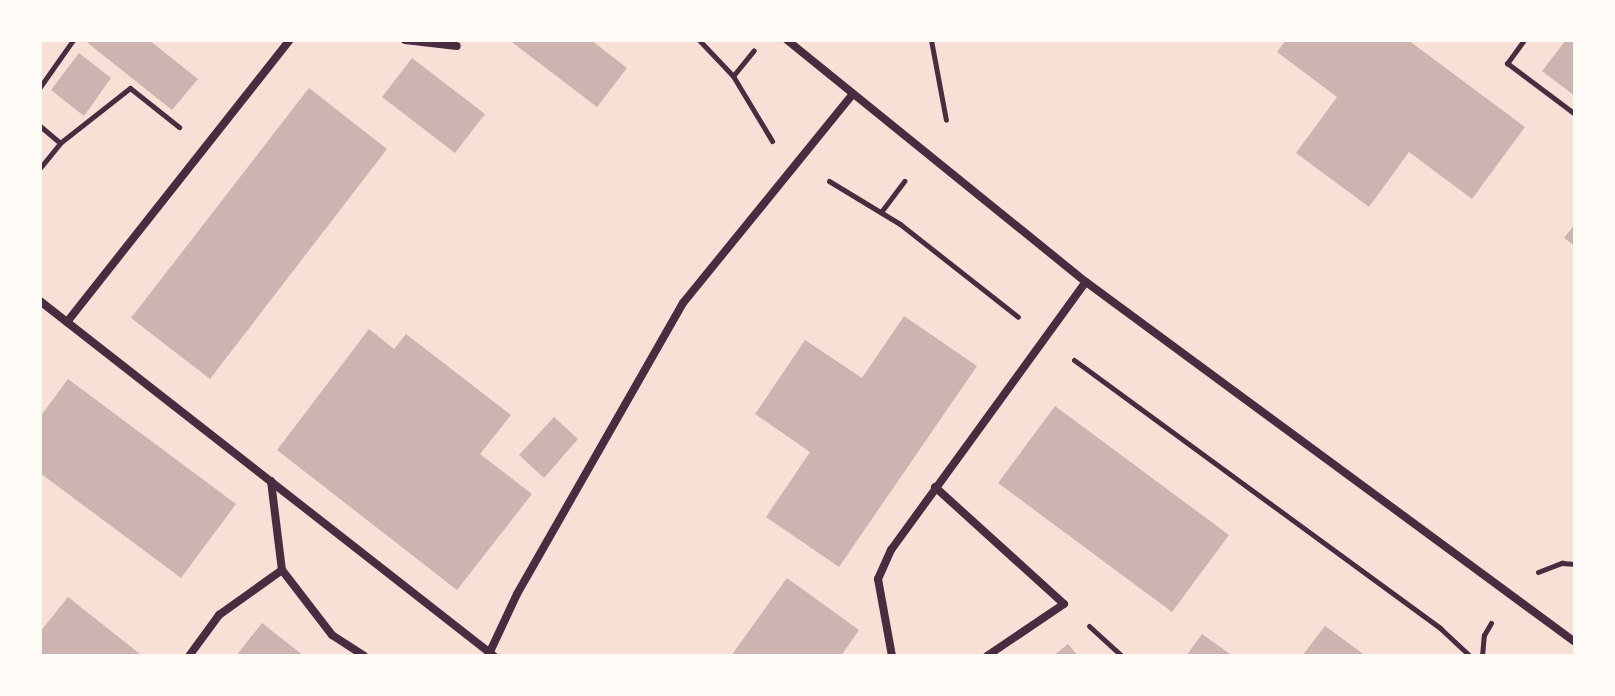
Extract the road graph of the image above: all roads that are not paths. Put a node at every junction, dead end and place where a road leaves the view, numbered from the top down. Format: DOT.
graph roads {
  1 [pos="290,40"];
  2 [pos="405,40"];
  3 [pos="787,40"];
  4 [pos="457,46"];
  5 [pos="851,96"];
  6 [pos="1086,282"];
  7 [pos="40,301"];
  8 [pos="67,322"];
  9 [pos="271,481"];
  10 [pos="935,487"];
  11 [pos="282,570"];
  12 [pos="1575,642"];
  13 [pos="490,655"];
  14 [pos="189,656"];
  15 [pos="364,656"];
  16 [pos="892,656"];
  17 [pos="987,656"];
  1 -- 8 [label="street"];
  2 -- 4 [label="street"];
  3 -- 5 [label="street"];
  5 -- 6 [label="street"];
  5 -- 13 [label="street"];
  6 -- 10 [label="street"];
  6 -- 12 [label="street"];
  7 -- 8 [label="street"];
  8 -- 9 [label="street"];
  9 -- 11 [label="street"];
  9 -- 13 [label="street"];
  10 -- 16 [label="street"];
  10 -- 17 [label="street"];
  11 -- 14 [label="street"];
  11 -- 15 [label="street"];
}
